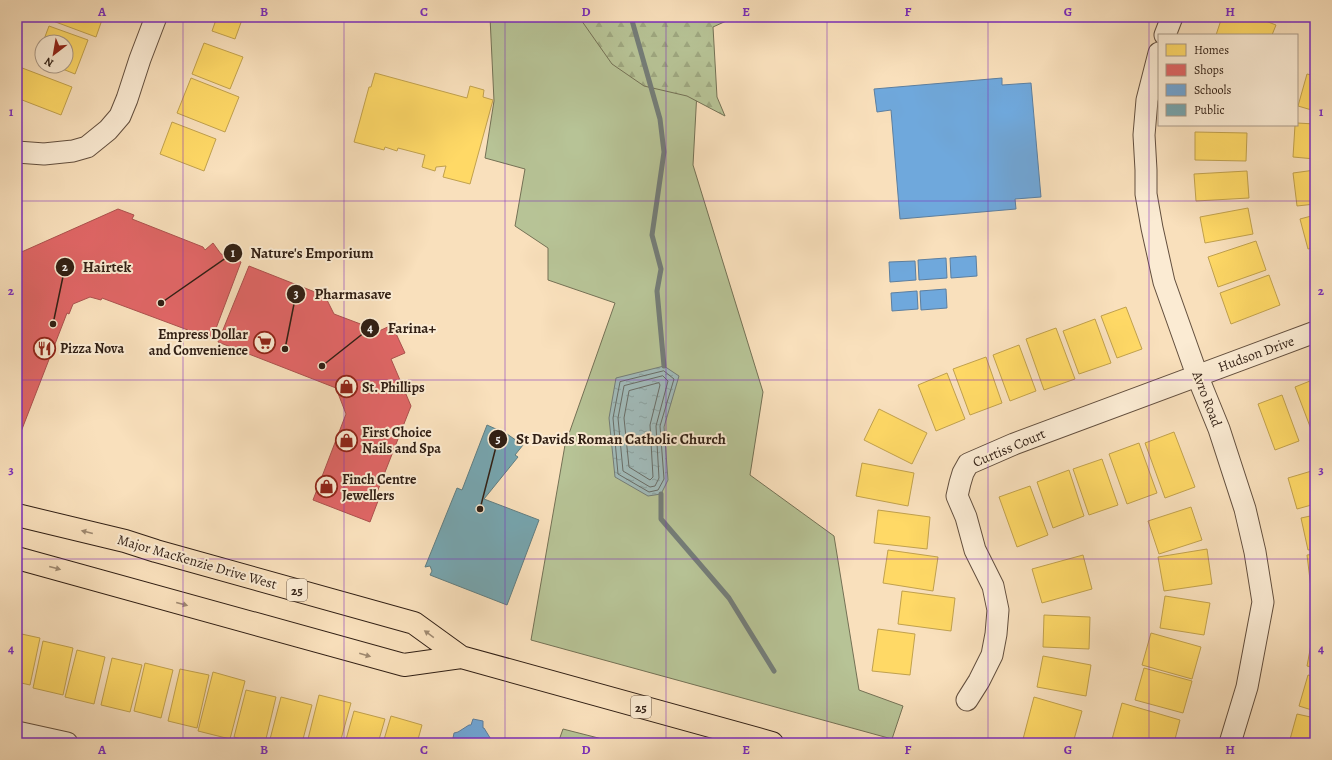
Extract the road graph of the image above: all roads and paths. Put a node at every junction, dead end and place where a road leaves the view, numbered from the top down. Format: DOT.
graph roads {
  1 [pos="156,17"];
  2 [pos="1172,17"];
  3 [pos="1165,34"];
  4 [pos="1158,57"];
  5 [pos="17,152"];
  6 [pos="1315,332"];
  7 [pos="1197,375"];
  8 [pos="17,515"];
  9 [pos="17,558"];
  10 [pos="461,657"];
  11 [pos="967,700"];
  12 [pos="17,732"];
  13 [pos="67,743"];
  14 [pos="772,743"];
  15 [pos="1230,743"];
  1 -- 5 [label="street"];
  2 -- 3 [label="street"];
  4 -- 7 [label="street, Avro Road"];
  6 -- 7 [label="street, Hudson Drive"];
  7 -- 11 [label="street, Curtiss Court"];
  7 -- 15 [label="street, Avro Road"];
  10 -- 8 [label="main road, Major MacKenzie Drive West / 25, one-way"];
  9 -- 10 [label="main road, Major MacKenzie Drive West / 25, one-way"];
  10 -- 14 [label="main road, Major MacKenzie Drive West / 25"];
  12 -- 13 [label="street"];
}
